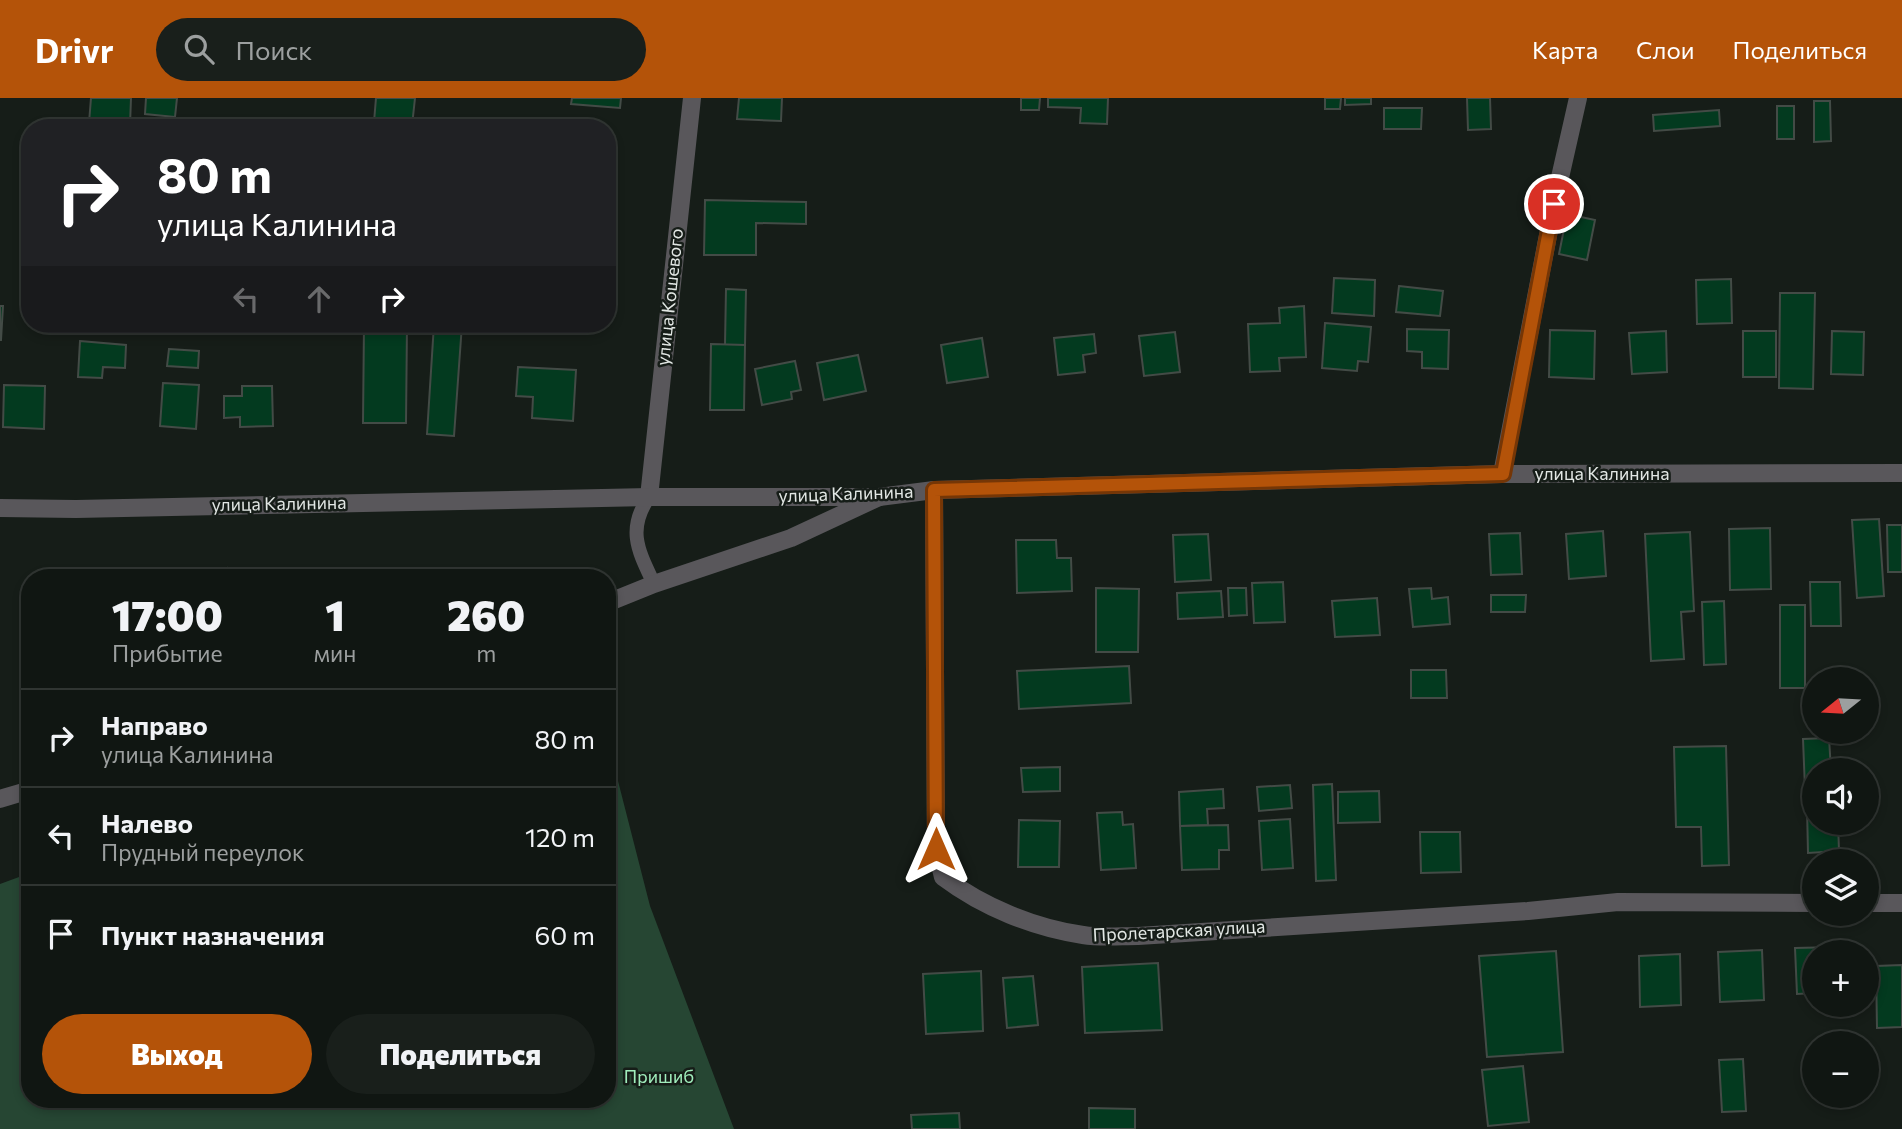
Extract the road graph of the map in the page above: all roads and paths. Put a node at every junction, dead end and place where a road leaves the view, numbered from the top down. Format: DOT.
graph roads {
  1 [pos="692,98"];
  2 [pos="1578,98"];
  3 [pos="1902,473"];
  4 [pos="1503,474"];
  5 [pos="934,490"];
  6 [pos="649,497"];
  7 [pos="879,497"];
  8 [pos="0,508"];
  9 [pos="654,584"];
  10 [pos="616,599"];
  11 [pos="21,793"];
  12 [pos="0,799"];
  13 [pos="1802,902"];
  14 [pos="1879,903"];
  15 [pos="1902,903"];
  1 -- 6 [label="street, улица Кошевого"];
  2 -- 4 [label="street"];
  3 -- 4 [label="street, улица Калинина"];
  4 -- 5 [label="street, улица Калинина"];
  5 -- 7 [label="street, улица Калинина"];
  5 -- 13 [label="street, Пролетарская улица"];
  6 -- 7 [label="street, улица Калинина"];
  6 -- 8 [label="street, улица Калинина"];
  6 -- 9 [label="lane"];
  7 -- 9 [label="street"];
  9 -- 10 [label="street"];
  11 -- 12 [label="street"];
  14 -- 15 [label="street"];
}
